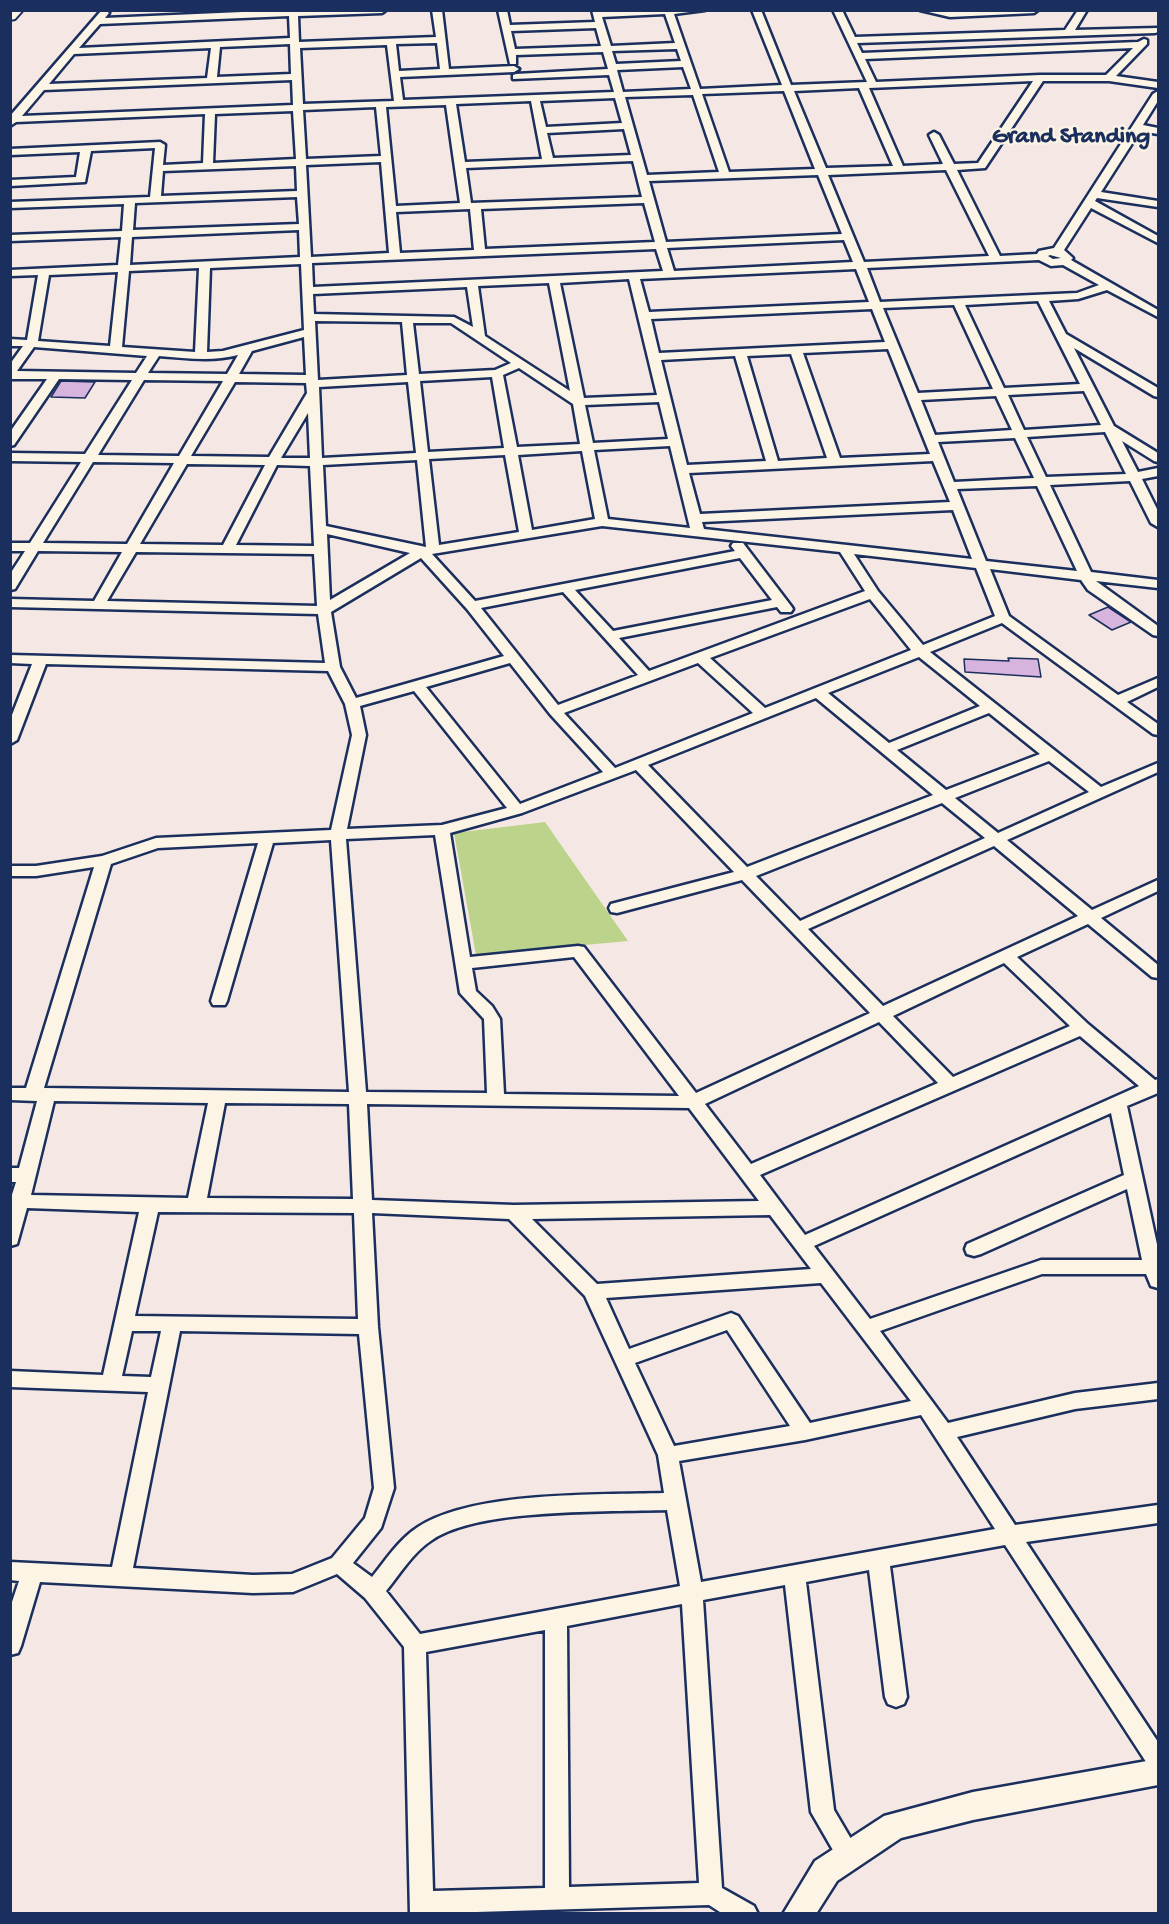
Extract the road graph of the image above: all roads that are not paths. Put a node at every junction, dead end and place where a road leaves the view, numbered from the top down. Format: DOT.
graph roads {
  1 [pos="16,10"];
  2 [pos="106,10"];
  3 [pos="382,10"];
  4 [pos="437,10"];
  5 [pos="502,10"];
  6 [pos="701,10"];
  7 [pos="756,10"];
  8 [pos="837,10"];
  9 [pos="1034,10"];
  10 [pos="1083,10"];
  11 [pos="361,11"];
  12 [pos="926,11"];
  13 [pos="994,11"];
  14 [pos="293,12"];
  15 [pos="669,12"];
  16 [pos="10,16"];
  17 [pos="598,16"];
  18 [pos="98,21"];
  19 [pos="955,25"];
  20 [pos="174,28"];
  21 [pos="506,28"];
  22 [pos="1157,28"];
  23 [pos="1068,33"];
  24 [pos="441,40"];
  25 [pos="852,40"];
  26 [pos="391,42"];
  27 [pos="295,43"];
  28 [pos="216,45"];
  29 [pos="1141,45"];
  30 [pos="681,46"];
  31 [pos="607,48"];
  32 [pos="72,51"];
  33 [pos="511,52"];
  34 [pos="860,56"];
  35 [pos="687,64"];
  36 [pos="613,70"];
  37 [pos="445,72"];
  38 [pos="515,73"];
  39 [pos="394,74"];
  40 [pos="296,77"];
  41 [pos="1040,78"];
  42 [pos="1109,78"];
  43 [pos="212,80"];
  44 [pos="868,85"];
  45 [pos="1158,85"];
  46 [pos="41,87"];
  47 [pos="788,88"];
  48 [pos="697,92"];
  49 [pos="1158,94"];
  50 [pos="620,96"];
  51 [pos="535,99"];
  52 [pos="521,100"];
  53 [pos="451,103"];
  54 [pos="381,105"];
  55 [pos="399,105"];
  56 [pos="1154,108"];
  57 [pos="298,109"];
  58 [pos="210,112"];
  59 [pos="11,120"];
  60 [pos="628,126"];
  61 [pos="1137,127"];
  62 [pos="542,130"];
  63 [pos="1158,131"];
  64 [pos="934,135"];
  65 [pos="86,148"];
  66 [pos="10,152"];
  67 [pos="637,158"];
  68 [pos="386,159"];
  69 [pos="548,161"];
  70 [pos="301,162"];
  71 [pos="460,165"];
  72 [pos="208,166"];
  73 [pos="950,167"];
  74 [pos="158,168"];
  75 [pos="899,169"];
  76 [pos="822,171"];
  77 [pos="725,175"];
  78 [pos="643,178"];
  79 [pos="10,183"];
  80 [pos="302,194"];
  81 [pos="1091,198"];
  82 [pos="155,200"];
  83 [pos="649,200"];
  84 [pos="130,201"];
  85 [pos="1158,204"];
  86 [pos="10,205"];
  87 [pos="470,206"];
  88 [pos="390,209"];
  89 [pos="304,227"];
  90 [pos="127,234"];
  91 [pos="848,237"];
  92 [pos="10,238"];
  93 [pos="1158,240"];
  94 [pos="661,245"];
  95 [pos="480,253"];
  96 [pos="395,256"];
  97 [pos="1061,256"];
  98 [pos="996,259"];
  99 [pos="306,260"];
  100 [pos="205,265"];
  101 [pos="860,265"];
  102 [pos="124,268"];
  103 [pos="44,272"];
  104 [pos="10,273"];
  105 [pos="669,274"];
  106 [pos="634,276"];
  107 [pos="554,279"];
  108 [pos="472,283"];
  109 [pos="1109,286"];
  110 [pos="308,291"];
  111 [pos="1042,298"];
  112 [pos="958,302"];
  113 [pos="876,305"];
  114 [pos="1158,314"];
  115 [pos="644,316"];
  116 [pos="309,317"];
  117 [pos="407,319"];
  118 [pos="310,332"];
  119 [pos="1061,335"];
  120 [pos="480,338"];
  121 [pos="10,342"];
  122 [pos="32,342"];
  123 [pos="892,345"];
  124 [pos="116,348"];
  125 [pos="247,350"];
  126 [pos="796,350"];
  127 [pos="156,351"];
  128 [pos="740,353"];
  129 [pos="201,356"];
  130 [pos="655,357"];
  131 [pos="520,364"];
  132 [pos="497,373"];
  133 [pos="10,374"];
  134 [pos="55,376"];
  135 [pos="140,377"];
  136 [pos="229,378"];
  137 [pos="414,378"];
  138 [pos="312,385"];
  139 [pos="1088,387"];
  140 [pos="1000,392"];
  141 [pos="1158,393"];
  142 [pos="913,397"];
  143 [pos="665,398"];
  144 [pos="578,402"];
  145 [pos="1109,428"];
  146 [pos="1020,434"];
  147 [pos="930,439"];
  148 [pos="10,442"];
  149 [pos="676,442"];
  150 [pos="587,447"];
  151 [pos="511,451"];
  152 [pos="10,456"];
  153 [pos="422,456"];
  154 [pos="90,458"];
  155 [pos="938,458"];
  156 [pos="1158,458"];
  157 [pos="182,459"];
  158 [pos="273,461"];
  159 [pos="316,462"];
  160 [pos="835,462"];
  161 [pos="772,465"];
  162 [pos="682,469"];
  163 [pos="1158,472"];
  164 [pos="1134,477"];
  165 [pos="1043,481"];
  166 [pos="949,486"];
  167 [pos="958,506"];
  168 [pos="695,518"];
  169 [pos="602,522"];
  170 [pos="1158,523"];
  171 [pos="320,528"];
  172 [pos="698,533"];
  173 [pos="526,535"];
  174 [pos="730,537"];
  175 [pos="10,547"];
  176 [pos="35,547"];
  177 [pos="131,549"];
  178 [pos="844,549"];
  179 [pos="227,550"];
  180 [pos="321,550"];
  181 [pos="428,551"];
  182 [pos="744,554"];
  183 [pos="981,563"];
  184 [pos="1086,576"];
  185 [pos="1158,584"];
  186 [pos="10,586"];
  187 [pos="566,588"];
  188 [pos="873,593"];
  189 [pos="781,602"];
  190 [pos="10,603"];
  191 [pos="98,605"];
  192 [pos="472,606"];
  193 [pos="324,610"];
  194 [pos="1003,618"];
  195 [pos="796,622"];
  196 [pos="1158,632"];
  197 [pos="610,636"];
  198 [pos="921,651"];
  199 [pos="700,657"];
  200 [pos="513,658"];
  201 [pos="10,659"];
  202 [pos="41,660"];
  203 [pos="333,667"];
  204 [pos="647,677"];
  205 [pos="1158,682"];
  206 [pos="417,685"];
  207 [pos="818,692"];
  208 [pos="1117,701"];
  209 [pos="352,704"];
  210 [pos="991,708"];
  211 [pos="555,711"];
  212 [pos="763,714"];
  213 [pos="1158,731"];
  214 [pos="10,740"];
  215 [pos="887,749"];
  216 [pos="1051,755"];
  217 [pos="638,764"];
  218 [pos="1158,767"];
  219 [pos="612,774"];
  220 [pos="1099,793"];
  221 [pos="945,797"];
  222 [pos="518,810"];
  223 [pos="442,830"];
  224 [pos="338,835"];
  225 [pos="267,838"];
  226 [pos="996,839"];
  227 [pos="104,861"];
  228 [pos="12,874"];
  229 [pos="745,874"];
  230 [pos="1158,885"];
  231 [pos="617,908"];
  232 [pos="1090,917"];
  233 [pos="797,928"];
  234 [pos="1006,956"];
  235 [pos="463,963"];
  236 [pos="1158,973"];
  237 [pos="219,1001"];
  238 [pos="882,1015"];
  239 [pos="1082,1028"];
  240 [pos="950,1085"];
  241 [pos="1156,1086"];
  242 [pos="10,1094"];
  243 [pos="40,1094"];
  244 [pos="218,1096"];
  245 [pos="358,1098"];
  246 [pos="496,1100"];
  247 [pos="693,1102"];
  248 [pos="1118,1104"];
  249 [pos="748,1173"];
  250 [pos="19,1174"];
  251 [pos="1134,1178"];
  252 [pos="20,1201"];
  253 [pos="150,1205"];
  254 [pos="196,1206"];
  255 [pos="361,1206"];
  256 [pos="775,1208"];
  257 [pos="514,1212"];
  258 [pos="10,1239"];
  259 [pos="802,1244"];
  260 [pos="974,1250"];
  261 [pos="1157,1272"];
  262 [pos="826,1275"];
  263 [pos="593,1292"];
  264 [pos="124,1323"];
  265 [pos="172,1323"];
  266 [pos="368,1327"];
  267 [pos="866,1328"];
  268 [pos="623,1359"];
  269 [pos="10,1379"];
  270 [pos="111,1383"];
  271 [pos="159,1385"];
  272 [pos="1158,1391"];
  273 [pos="926,1406"];
  274 [pos="805,1432"];
  275 [pos="943,1432"];
  276 [pos="668,1455"];
  277 [pos="677,1501"];
  278 [pos="1158,1515"];
  279 [pos="1010,1535"];
  280 [pos="878,1558"];
  281 [pos="339,1564"];
  282 [pos="10,1571"];
  283 [pos="32,1572"];
  284 [pos="794,1574"];
  285 [pos="120,1578"];
  286 [pos="373,1591"];
  287 [pos="692,1592"];
  288 [pos="556,1618"];
  289 [pos="415,1644"];
  290 [pos="10,1646"];
  291 [pos="896,1697"];
  292 [pos="1158,1761"];
  293 [pos="1158,1772"];
  294 [pos="849,1856"];
  295 [pos="711,1894"];
  296 [pos="557,1898"];
  297 [pos="421,1908"];
  298 [pos="746,1914"];
  299 [pos="798,1914"];
  1 -- 16 [label="highway"];
  2 -- 18 [label="street"];
  3 -- 11 [label="street"];
  4 -- 24 [label="street"];
  5 -- 21 [label="street"];
  6 -- 15 [label="street"];
  7 -- 47 [label="street"];
  8 -- 25 [label="street"];
  9 -- 13 [label="street"];
  10 -- 23 [label="street"];
  11 -- 14 [label="street"];
  12 -- 19 [label="street"];
  13 -- 19 [label="street"];
  14 -- 20 [label="street"];
  14 -- 27 [label="street"];
  15 -- 17 [label="street"];
  15 -- 30 [label="street"];
  17 -- 21 [label="street"];
  17 -- 31 [label="street"];
  18 -- 20 [label="street"];
  18 -- 32 [label="street"];
  19 -- 23 [label="street"];
  19 -- 25 [label="street"];
  20 -- 28 [label="street"];
  20 -- 32 [label="street"];
  21 -- 33 [label="street"];
  22 -- 23 [label="street"];
  22 -- 29 [label="street"];
  24 -- 26 [label="street"];
  24 -- 37 [label="street"];
  25 -- 34 [label="street"];
  26 -- 27 [label="street"];
  26 -- 39 [label="street"];
  27 -- 28 [label="street"];
  27 -- 40 [label="street"];
  28 -- 43 [label="street"];
  29 -- 34 [label="street"];
  29 -- 42 [label="street"];
  30 -- 31 [label="street"];
  30 -- 35 [label="street"];
  31 -- 33 [label="street"];
  31 -- 36 [label="street"];
  32 -- 46 [label="street"];
  33 -- 38 [label="street"];
  34 -- 44 [label="street"];
  35 -- 36 [label="street"];
  35 -- 48 [label="street"];
  36 -- 38 [label="street"];
  36 -- 50 [label="street"];
  37 -- 38 [label="street"];
  37 -- 39 [label="street"];
  38 -- 52 [label="street"];
  39 -- 55 [label="street"];
  40 -- 43 [label="street"];
  40 -- 57 [label="street"];
  41 -- 42 [label="street"];
  41 -- 44 [label="street"];
  41 -- 73 [label="street"];
  42 -- 45 [label="street"];
  43 -- 46 [label="street"];
  44 -- 47 [label="street"];
  44 -- 75 [label="street"];
  46 -- 59 [label="street"];
  47 -- 48 [label="street"];
  47 -- 76 [label="street"];
  48 -- 50 [label="street"];
  48 -- 77 [label="street"];
  49 -- 56 [label="street"];
  50 -- 51 [label="street"];
  50 -- 60 [label="street"];
  51 -- 52 [label="street"];
  51 -- 62 [label="street"];
  52 -- 53 [label="street"];
  53 -- 55 [label="street"];
  53 -- 71 [label="street"];
  54 -- 55 [label="street"];
  54 -- 57 [label="street"];
  54 -- 68 [label="street"];
  56 -- 61 [label="street"];
  57 -- 58 [label="street"];
  57 -- 70 [label="street"];
  58 -- 59 [label="street"];
  58 -- 72 [label="street"];
  60 -- 62 [label="street"];
  60 -- 67 [label="street"];
  61 -- 63 [label="street"];
  61 -- 81 [label="street"];
  62 -- 69 [label="street"];
  64 -- 73 [label="street"];
  65 -- 66 [label="street"];
  65 -- 74 [label="street"];
  65 -- 79 [label="street"];
  67 -- 69 [label="street"];
  67 -- 78 [label="street"];
  68 -- 70 [label="street"];
  68 -- 88 [label="street"];
  69 -- 71 [label="street"];
  70 -- 72 [label="street"];
  70 -- 80 [label="street"];
  71 -- 87 [label="street"];
  72 -- 74 [label="street"];
  73 -- 75 [label="street"];
  73 -- 98 [label="street"];
  74 -- 82 [label="street"];
  75 -- 76 [label="street"];
  76 -- 77 [label="street"];
  76 -- 91 [label="street"];
  77 -- 78 [label="street"];
  78 -- 83 [label="street"];
  80 -- 82 [label="street"];
  80 -- 89 [label="street"];
  81 -- 85 [label="street"];
  81 -- 93 [label="street"];
  81 -- 97 [label="street"];
  82 -- 84 [label="street"];
  83 -- 87 [label="street"];
  83 -- 94 [label="street"];
  84 -- 86 [label="street"];
  84 -- 90 [label="street"];
  87 -- 88 [label="street"];
  87 -- 95 [label="street"];
  88 -- 96 [label="street"];
  89 -- 90 [label="street"];
  89 -- 99 [label="street"];
  90 -- 92 [label="street"];
  90 -- 102 [label="street"];
  91 -- 94 [label="street"];
  91 -- 101 [label="street"];
  94 -- 95 [label="street"];
  94 -- 105 [label="street"];
  95 -- 96 [label="street"];
  96 -- 99 [label="street"];
  97 -- 98 [label="street"];
  97 -- 109 [label="street"];
  98 -- 101 [label="street"];
  99 -- 100 [label="street"];
  99 -- 110 [label="street"];
  100 -- 102 [label="street"];
  100 -- 129 [label="street"];
  101 -- 105 [label="street"];
  101 -- 113 [label="street"];
  102 -- 103 [label="street"];
  102 -- 124 [label="street"];
  103 -- 104 [label="street"];
  103 -- 122 [label="street"];
  105 -- 106 [label="street"];
  106 -- 107 [label="street"];
  106 -- 115 [label="street"];
  107 -- 108 [label="street"];
  107 -- 144 [label="street"];
  108 -- 110 [label="street"];
  108 -- 120 [label="street"];
  109 -- 111 [label="street"];
  109 -- 114 [label="street"];
  110 -- 116 [label="street"];
  111 -- 112 [label="street"];
  111 -- 119 [label="street"];
  112 -- 113 [label="street"];
  112 -- 140 [label="street"];
  113 -- 115 [label="street"];
  113 -- 123 [label="street"];
  115 -- 130 [label="street"];
  116 -- 117 [label="street"];
  116 -- 118 [label="street"];
  117 -- 120 [label="street"];
  117 -- 137 [label="street"];
  118 -- 125 [label="street"];
  118 -- 138 [label="street"];
  119 -- 139 [label="street"];
  119 -- 141 [label="street"];
  120 -- 131 [label="street"];
  121 -- 122 [label="street"];
  122 -- 124 [label="street"];
  122 -- 133 [label="street"];
  123 -- 126 [label="street"];
  123 -- 142 [label="street"];
  124 -- 127 [label="street"];
  125 -- 129 [label="street"];
  125 -- 136 [label="street"];
  126 -- 128 [label="street"];
  126 -- 160 [label="street"];
  127 -- 129 [label="street"];
  127 -- 135 [label="street"];
  128 -- 130 [label="street"];
  128 -- 161 [label="street"];
  130 -- 143 [label="street"];
  131 -- 132 [label="street"];
  131 -- 144 [label="street"];
  132 -- 137 [label="street"];
  132 -- 151 [label="street"];
  133 -- 134 [label="street"];
  134 -- 135 [label="street"];
  134 -- 148 [label="street"];
  135 -- 136 [label="street"];
  135 -- 154 [label="street"];
  136 -- 138 [label="street"];
  136 -- 157 [label="street"];
  137 -- 138 [label="street"];
  137 -- 153 [label="street"];
  138 -- 158 [label="street"];
  138 -- 159 [label="street"];
  139 -- 140 [label="street"];
  139 -- 145 [label="street"];
  140 -- 142 [label="street"];
  140 -- 146 [label="street"];
  142 -- 147 [label="street"];
  143 -- 144 [label="street"];
  143 -- 149 [label="street"];
  144 -- 150 [label="street"];
  145 -- 146 [label="street"];
  145 -- 156 [label="street"];
  145 -- 164 [label="street"];
  146 -- 147 [label="street"];
  146 -- 165 [label="street"];
  147 -- 155 [label="street"];
  149 -- 150 [label="street"];
  149 -- 162 [label="street"];
  150 -- 151 [label="street"];
  150 -- 169 [label="street"];
  151 -- 153 [label="street"];
  151 -- 173 [label="street"];
  152 -- 154 [label="street"];
  153 -- 159 [label="street"];
  153 -- 181 [label="street"];
  154 -- 157 [label="street"];
  154 -- 176 [label="street"];
  155 -- 160 [label="street"];
  155 -- 166 [label="street"];
  157 -- 158 [label="street"];
  157 -- 177 [label="street"];
  158 -- 159 [label="street"];
  158 -- 179 [label="street"];
  159 -- 171 [label="street"];
  160 -- 161 [label="street"];
  161 -- 162 [label="street"];
  162 -- 168 [label="street"];
  163 -- 164 [label="street"];
  164 -- 165 [label="street"];
  164 -- 170 [label="street"];
  165 -- 166 [label="street"];
  165 -- 184 [label="street"];
  166 -- 167 [label="street"];
  167 -- 168 [label="street"];
  167 -- 183 [label="street"];
  168 -- 172 [label="street"];
  169 -- 172 [label="street"];
  169 -- 173 [label="street"];
  171 -- 180 [label="street"];
  171 -- 181 [label="street"];
  172 -- 174 [label="street"];
  173 -- 181 [label="street"];
  174 -- 178 [label="street"];
  174 -- 182 [label="street"];
  175 -- 176 [label="street"];
  176 -- 177 [label="street"];
  176 -- 186 [label="street"];
  177 -- 179 [label="street"];
  177 -- 191 [label="street"];
  178 -- 183 [label="street"];
  178 -- 188 [label="street"];
  179 -- 180 [label="street"];
  180 -- 193 [label="street"];
  181 -- 192 [label="street"];
  181 -- 193 [label="street"];
  182 -- 187 [label="street"];
  182 -- 189 [label="street"];
  183 -- 184 [label="street"];
  183 -- 194 [label="street"];
  184 -- 185 [label="street"];
  184 -- 196 [label="street"];
  187 -- 192 [label="street"];
  187 -- 197 [label="street"];
  188 -- 195 [label="street"];
  188 -- 198 [label="street"];
  189 -- 195 [label="street"];
  189 -- 197 [label="street"];
  190 -- 191 [label="street"];
  191 -- 193 [label="street"];
  192 -- 200 [label="street"];
  193 -- 203 [label="street"];
  194 -- 198 [label="street"];
  194 -- 208 [label="street"];
  195 -- 199 [label="street"];
  197 -- 204 [label="street"];
  198 -- 207 [label="street"];
  198 -- 210 [label="street"];
  199 -- 204 [label="street"];
  199 -- 212 [label="street"];
  200 -- 206 [label="street"];
  200 -- 211 [label="street"];
  201 -- 202 [label="street"];
  202 -- 203 [label="street"];
  202 -- 214 [label="street"];
  203 -- 209 [label="street"];
  204 -- 211 [label="street"];
  205 -- 208 [label="street"];
  206 -- 209 [label="street"];
  206 -- 222 [label="street"];
  207 -- 212 [label="street"];
  207 -- 215 [label="street"];
  208 -- 213 [label="street"];
  209 -- 224 [label="street"];
  210 -- 215 [label="street"];
  210 -- 216 [label="street"];
  211 -- 219 [label="street"];
  212 -- 217 [label="street"];
  215 -- 221 [label="street"];
  216 -- 220 [label="street"];
  216 -- 221 [label="street"];
  217 -- 219 [label="street"];
  217 -- 229 [label="street"];
  218 -- 220 [label="street"];
  219 -- 222 [label="street"];
  220 -- 226 [label="street"];
  221 -- 226 [label="street"];
  221 -- 229 [label="street"];
  222 -- 223 [label="street"];
  223 -- 224 [label="street"];
  223 -- 235 [label="street"];
  224 -- 225 [label="street"];
  224 -- 245 [label="street"];
  225 -- 227 [label="street"];
  225 -- 237 [label="street"];
  226 -- 232 [label="street"];
  226 -- 233 [label="street"];
  227 -- 228 [label="street"];
  227 -- 243 [label="street"];
  229 -- 231 [label="street"];
  229 -- 233 [label="street"];
  230 -- 232 [label="street"];
  232 -- 234 [label="street"];
  232 -- 236 [label="street"];
  233 -- 238 [label="street"];
  234 -- 238 [label="street"];
  234 -- 239 [label="street"];
  235 -- 246 [label="street"];
  235 -- 247 [label="street"];
  238 -- 240 [label="street"];
  238 -- 247 [label="street"];
  239 -- 240 [label="street"];
  239 -- 241 [label="street"];
  240 -- 249 [label="street"];
  241 -- 248 [label="street"];
  242 -- 243 [label="street"];
  243 -- 244 [label="street"];
  243 -- 250 [label="street"];
  244 -- 245 [label="street"];
  244 -- 254 [label="street"];
  245 -- 246 [label="street"];
  245 -- 255 [label="street"];
  246 -- 247 [label="street"];
  247 -- 249 [label="street"];
  248 -- 251 [label="street"];
  248 -- 259 [label="street"];
  249 -- 256 [label="street"];
  250 -- 252 [label="street"];
  251 -- 260 [label="street"];
  251 -- 261 [label="street"];
  252 -- 253 [label="street"];
  252 -- 258 [label="street"];
  253 -- 254 [label="street"];
  253 -- 264 [label="street"];
  254 -- 255 [label="street"];
  255 -- 257 [label="street"];
  255 -- 266 [label="street"];
  256 -- 257 [label="street"];
  256 -- 259 [label="street"];
  257 -- 263 [label="street"];
  259 -- 262 [label="street"];
  261 -- 267 [label="street"];
  262 -- 263 [label="street"];
  262 -- 267 [label="street"];
  263 -- 268 [label="street"];
  264 -- 265 [label="street"];
  264 -- 270 [label="street"];
  265 -- 266 [label="street"];
  265 -- 271 [label="street"];
  266 -- 281 [label="street"];
  267 -- 273 [label="street"];
  268 -- 274 [label="street"];
  268 -- 276 [label="street"];
  269 -- 270 [label="street"];
  270 -- 271 [label="street"];
  271 -- 285 [label="street"];
  272 -- 275 [label="street"];
  273 -- 274 [label="street"];
  273 -- 275 [label="street"];
  274 -- 276 [label="street"];
  275 -- 279 [label="street"];
  276 -- 277 [label="street"];
  277 -- 286 [label="street"];
  277 -- 287 [label="street"];
  278 -- 279 [label="street"];
  279 -- 280 [label="street"];
  279 -- 292 [label="street"];
  280 -- 284 [label="street"];
  280 -- 291 [label="street"];
  281 -- 285 [label="street"];
  281 -- 286 [label="street"];
  282 -- 283 [label="street"];
  283 -- 285 [label="street"];
  283 -- 290 [label="street"];
  284 -- 287 [label="street"];
  284 -- 294 [label="street"];
  286 -- 289 [label="street"];
  287 -- 288 [label="street"];
  287 -- 295 [label="street"];
  288 -- 289 [label="street"];
  288 -- 296 [label="street"];
  289 -- 297 [label="street"];
  293 -- 294 [label="main road"];
  294 -- 299 [label="main road"];
  295 -- 296 [label="street"];
  295 -- 298 [label="street"];
  296 -- 297 [label="street"];
}
